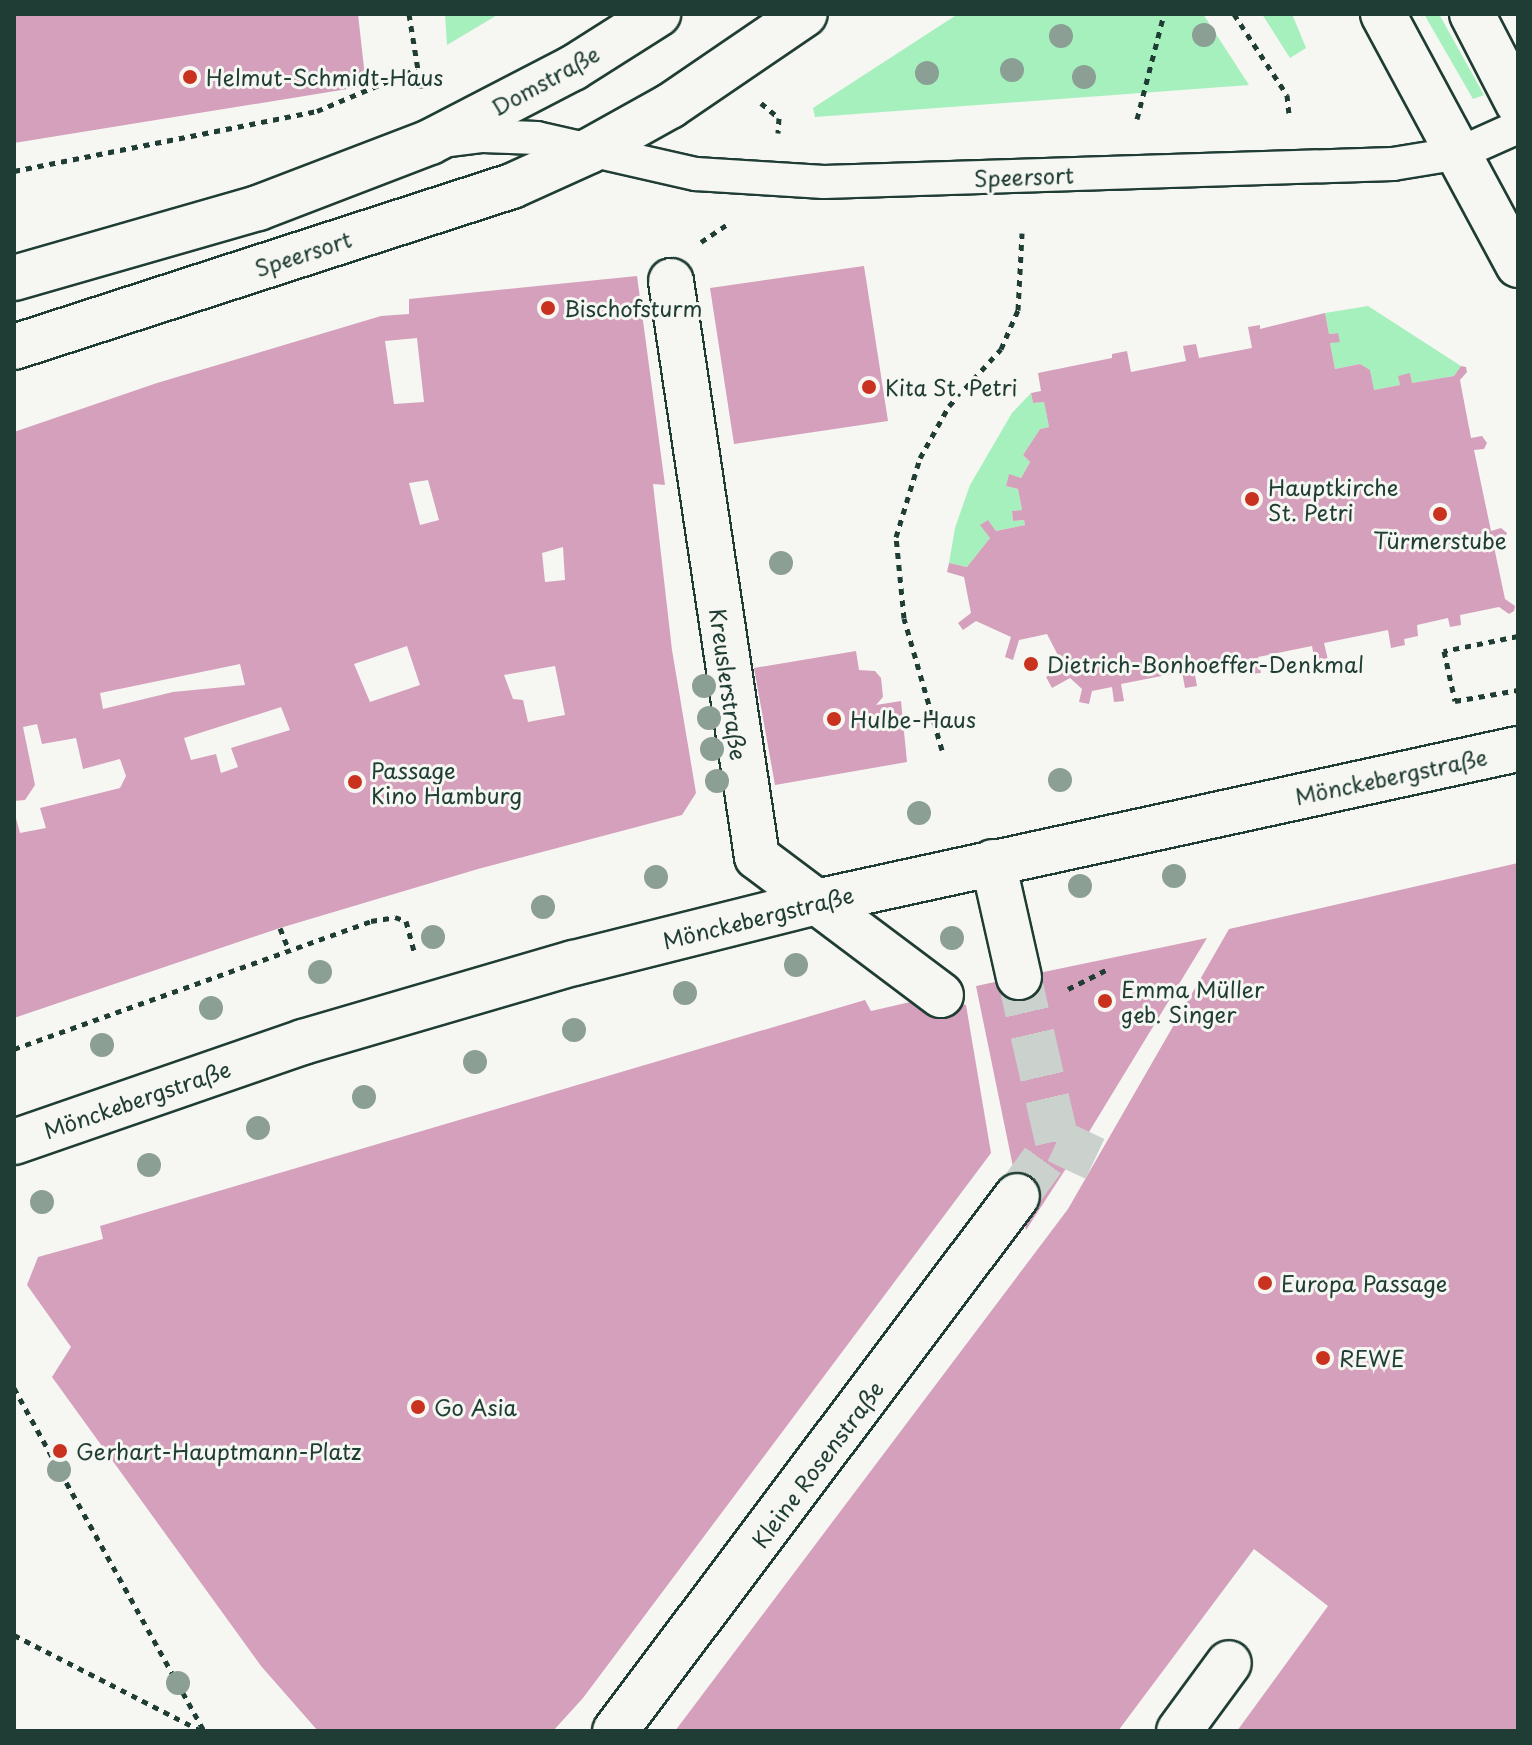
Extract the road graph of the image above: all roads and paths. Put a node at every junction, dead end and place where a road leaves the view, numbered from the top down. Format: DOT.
graph roads {
  1 [pos="409,14"];
  2 [pos="658,14"];
  3 [pos="805,14"];
  4 [pos="1164,14"];
  5 [pos="1234,14"];
  6 [pos="1383,14"];
  7 [pos="1472,14"];
  8 [pos="417,69"];
  9 [pos="752,95"];
  10 [pos="1518,103"];
  11 [pos="1289,113"];
  12 [pos="1137,119"];
  13 [pos="1518,127"];
  14 [pos="767,141"];
  15 [pos="430,142"];
  16 [pos="589,151"];
  17 [pos="1460,153"];
  18 [pos="14,171"];
  19 [pos="1022,233"];
  20 [pos="1518,265"];
  21 [pos="14,278"];
  22 [pos="671,281"];
  23 [pos="14,347"];
  24 [pos="1518,636"];
  25 [pos="1518,690"];
  26 [pos="1518,749"];
  27 [pos="942,750"];
  28 [pos="993,862"];
  29 [pos="816,902"];
  30 [pos="280,928"];
  31 [pos="288,948"];
  32 [pos="418,964"];
  33 [pos="1110,968"];
  34 [pos="1038,985"];
  35 [pos="941,995"];
  36 [pos="14,1049"];
  37 [pos="14,1142"];
  38 [pos="1017,1196"];
  39 [pos="14,1388"];
  40 [pos="14,1635"];
  41 [pos="1229,1663"];
  42 [pos="203,1731"];
  43 [pos="615,1731"];
  44 [pos="1179,1731"];
  1 -- 8 [label="path"];
  2 -- 15 [label="street, Domstraße"];
  3 -- 16 [label="street"];
  4 -- 12 [label="path"];
  5 -- 11 [label="path"];
  6 -- 17 [label="street"];
  7 -- 10 [label="street"];
  8 -- 15 [label="path"];
  8 -- 18 [label="path"];
  9 -- 14 [label="path"];
  13 -- 17 [label="lane, Speersort"];
  15 -- 16 [label="lane, Speersort"];
  15 -- 21 [label="street, Speersort"];
  16 -- 17 [label="lane, Speersort"];
  16 -- 23 [label="street, Speersort"];
  17 -- 20 [label="street"];
  19 -- 27 [label="path"];
  22 -- 29 [label="street, Kreuslerstraße"];
  24 -- 25 [label="path"];
  26 -- 28 [label="street, Mönckebergstraße"];
  28 -- 29 [label="street, Mönckebergstraße"];
  28 -- 34 [label="street"];
  29 -- 35 [label="street, Kreuslerstraße"];
  29 -- 37 [label="street, Mönckebergstraße"];
  30 -- 31 [label="path"];
  31 -- 32 [label="path"];
  31 -- 36 [label="path"];
  33 -- 34 [label="path"];
  38 -- 43 [label="street, Kleine Rosenstraße"];
  39 -- 42 [label="path"];
  40 -- 42 [label="path"];
  41 -- 44 [label="street"];
}
